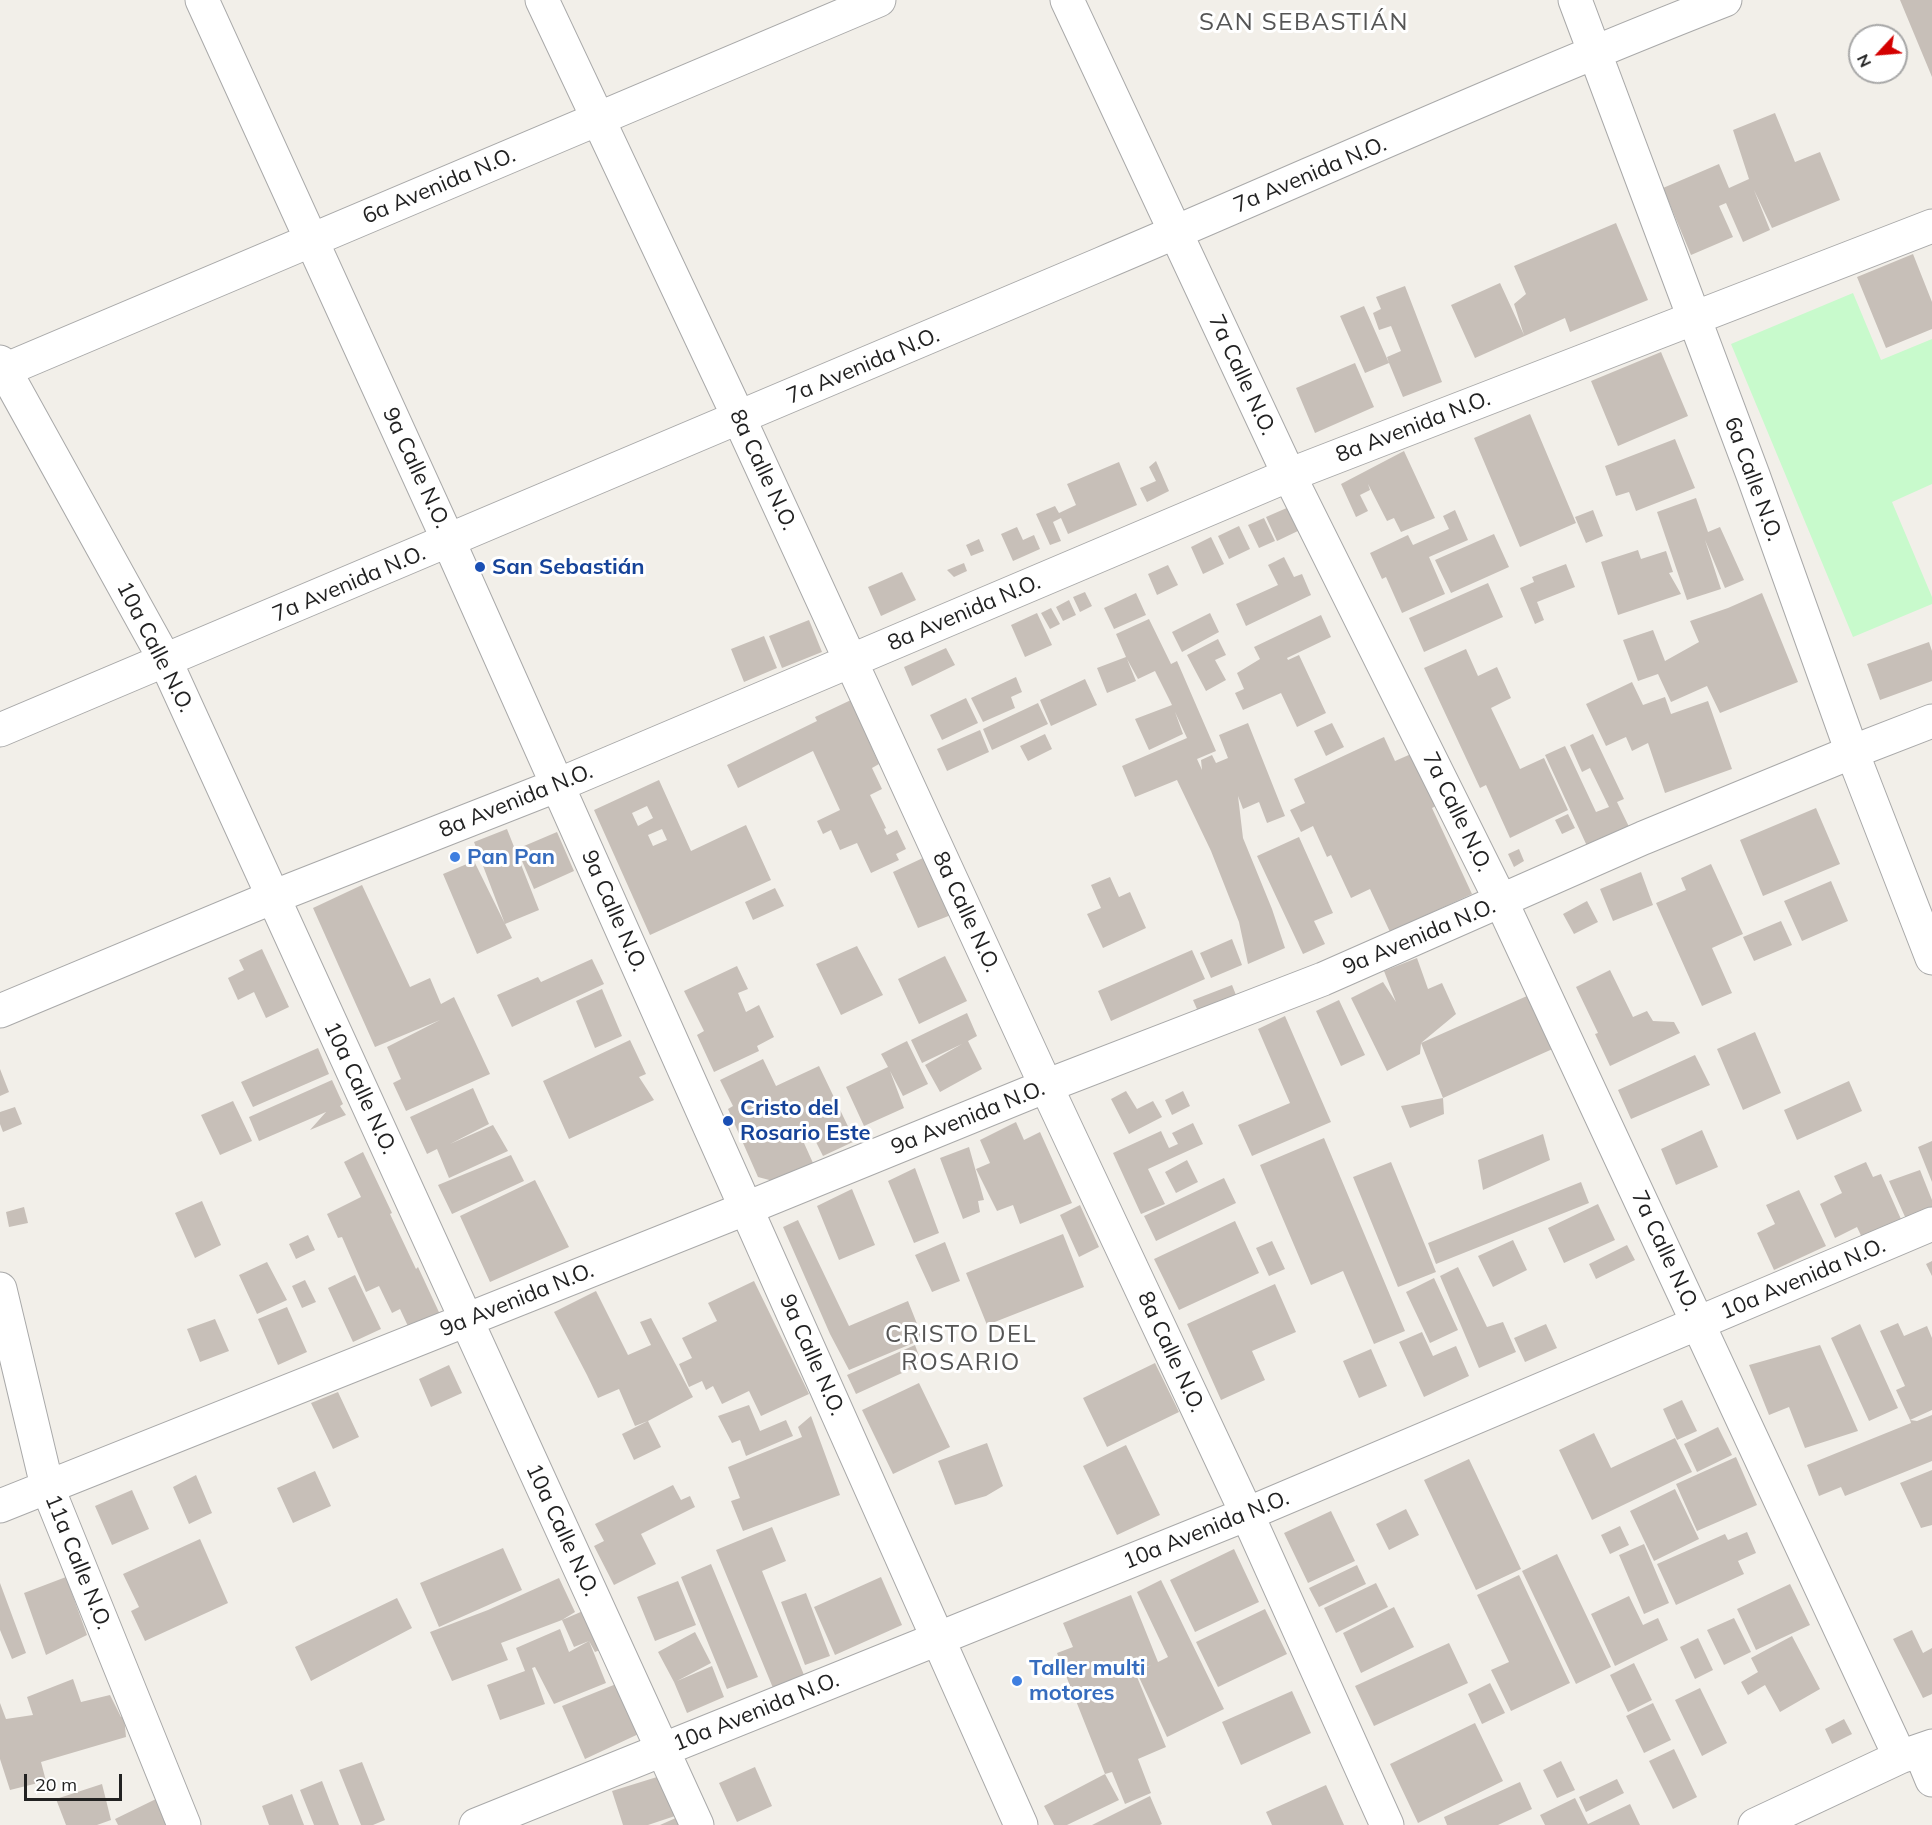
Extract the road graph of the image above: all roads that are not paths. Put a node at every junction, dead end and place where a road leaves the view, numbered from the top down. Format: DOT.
graph roads {
  1 [pos="202,0"];
  2 [pos="542,0"];
  3 [pos="879,0"];
  4 [pos="1067,0"];
  5 [pos="1575,0"];
  6 [pos="1725,0"];
  7 [pos="1594,51"];
  8 [pos="598,118"];
  9 [pos="1932,226"];
  10 [pos="1176,233"];
  11 [pos="312,240"];
  12 [pos="1693,319"];
  13 [pos="1,368"];
  14 [pos="739,418"];
  15 [pos="1289,475"];
  16 [pos="449,542"];
  17 [pos="165,660"];
  18 [pos="850,661"];
  19 [pos="1932,721"];
  20 [pos="0,730"];
  21 [pos="1852,752"];
  22 [pos="558,785"];
  23 [pos="273,897"];
  24 [pos="1501,901"];
  25 [pos="1932,958"];
  26 [pos="0,1011"];
  27 [pos="1046,1086"];
  28 [pos="747,1208"];
  29 [pos="1932,1224"];
  30 [pos="0,1289"];
  31 [pos="466,1320"];
  32 [pos="1699,1324"];
  33 [pos="47,1486"];
  34 [pos="0,1506"];
  35 [pos="1247,1514"];
  36 [pos="939,1639"];
  37 [pos="663,1749"];
  38 [pos="1917,1751"];
  39 [pos="1932,1780"];
  40 [pos="184,1825"];
  41 [pos="476,1825"];
  42 [pos="698,1825"];
  43 [pos="1022,1825"];
  44 [pos="1387,1825"];
  45 [pos="1755,1825"];
  1 -- 11 [label="street, 9a Calle N.O."];
  2 -- 8 [label="street, 8a Calle N.O."];
  3 -- 8 [label="street, 6a Avenida N.O."];
  4 -- 10 [label="street, 7a Calle N.O."];
  5 -- 7 [label="street, 6a Calle N.O."];
  6 -- 7 [label="street, 7a Avenida N.O."];
  7 -- 10 [label="street, 7a Avenida N.O."];
  7 -- 12 [label="street, 6a Calle N.O."];
  8 -- 11 [label="street, 6a Avenida N.O."];
  8 -- 14 [label="street, 8a Calle N.O."];
  9 -- 12 [label="street, 8a Avenida N.O."];
  10 -- 14 [label="street, 7a Avenida N.O."];
  10 -- 15 [label="street, 7a Calle N.O."];
  11 -- 13 [label="street, 6a Avenida N.O."];
  11 -- 16 [label="street, 9a Calle N.O."];
  12 -- 15 [label="street, 8a Avenida N.O."];
  12 -- 21 [label="street, 6a Calle N.O."];
  13 -- 17 [label="street, 10a Calle N.O."];
  14 -- 16 [label="street, 7a Avenida N.O."];
  14 -- 18 [label="street, 8a Calle N.O."];
  15 -- 18 [label="street, 8a Avenida N.O."];
  15 -- 24 [label="street, 7a Calle N.O."];
  16 -- 17 [label="street, 7a Avenida N.O."];
  16 -- 22 [label="street, 9a Calle N.O."];
  17 -- 20 [label="street, 7a Avenida N.O."];
  17 -- 23 [label="street, 10a Calle N.O."];
  18 -- 22 [label="street, 8a Avenida N.O."];
  18 -- 27 [label="street, 8a Calle N.O."];
  19 -- 21 [label="street, 9a Avenida N.O."];
  21 -- 24 [label="street, 9a Avenida N.O."];
  21 -- 25 [label="street, 6a Calle N.O."];
  22 -- 23 [label="street, 8a Avenida N.O."];
  22 -- 28 [label="street, 9a Calle N.O."];
  23 -- 26 [label="street, 8a Avenida N.O."];
  23 -- 31 [label="street, 10a Calle N.O."];
  24 -- 27 [label="street, 9a Avenida N.O."];
  24 -- 32 [label="street, 7a Calle N.O."];
  27 -- 28 [label="street, 9a Avenida N.O."];
  27 -- 35 [label="street, 8a Calle N.O."];
  28 -- 31 [label="street, 9a Avenida N.O."];
  28 -- 36 [label="street, 9a Calle N.O."];
  29 -- 32 [label="street, 10a Avenida N.O."];
  30 -- 33 [label="street, 11a Calle N.O."];
  31 -- 33 [label="street, 9a Avenida N.O."];
  31 -- 37 [label="street, 10a Calle N.O."];
  32 -- 35 [label="street, 10a Avenida N.O."];
  32 -- 38 [label="street, 7a Calle N.O."];
  33 -- 34 [label="street, 9a Avenida N.O."];
  33 -- 40 [label="street, 11a Calle N.O."];
  35 -- 36 [label="street, 10a Avenida N.O."];
  35 -- 44 [label="street, 8a Calle N.O."];
  36 -- 37 [label="street, 10a Avenida N.O."];
  36 -- 43 [label="street, 9a Calle N.O."];
  37 -- 41 [label="street, 10a Avenida N.O."];
  37 -- 42 [label="street, 10a Calle N.O."];
  38 -- 39 [label="street, 7a Calle N.O."];
  38 -- 45 [label="street"];
}
